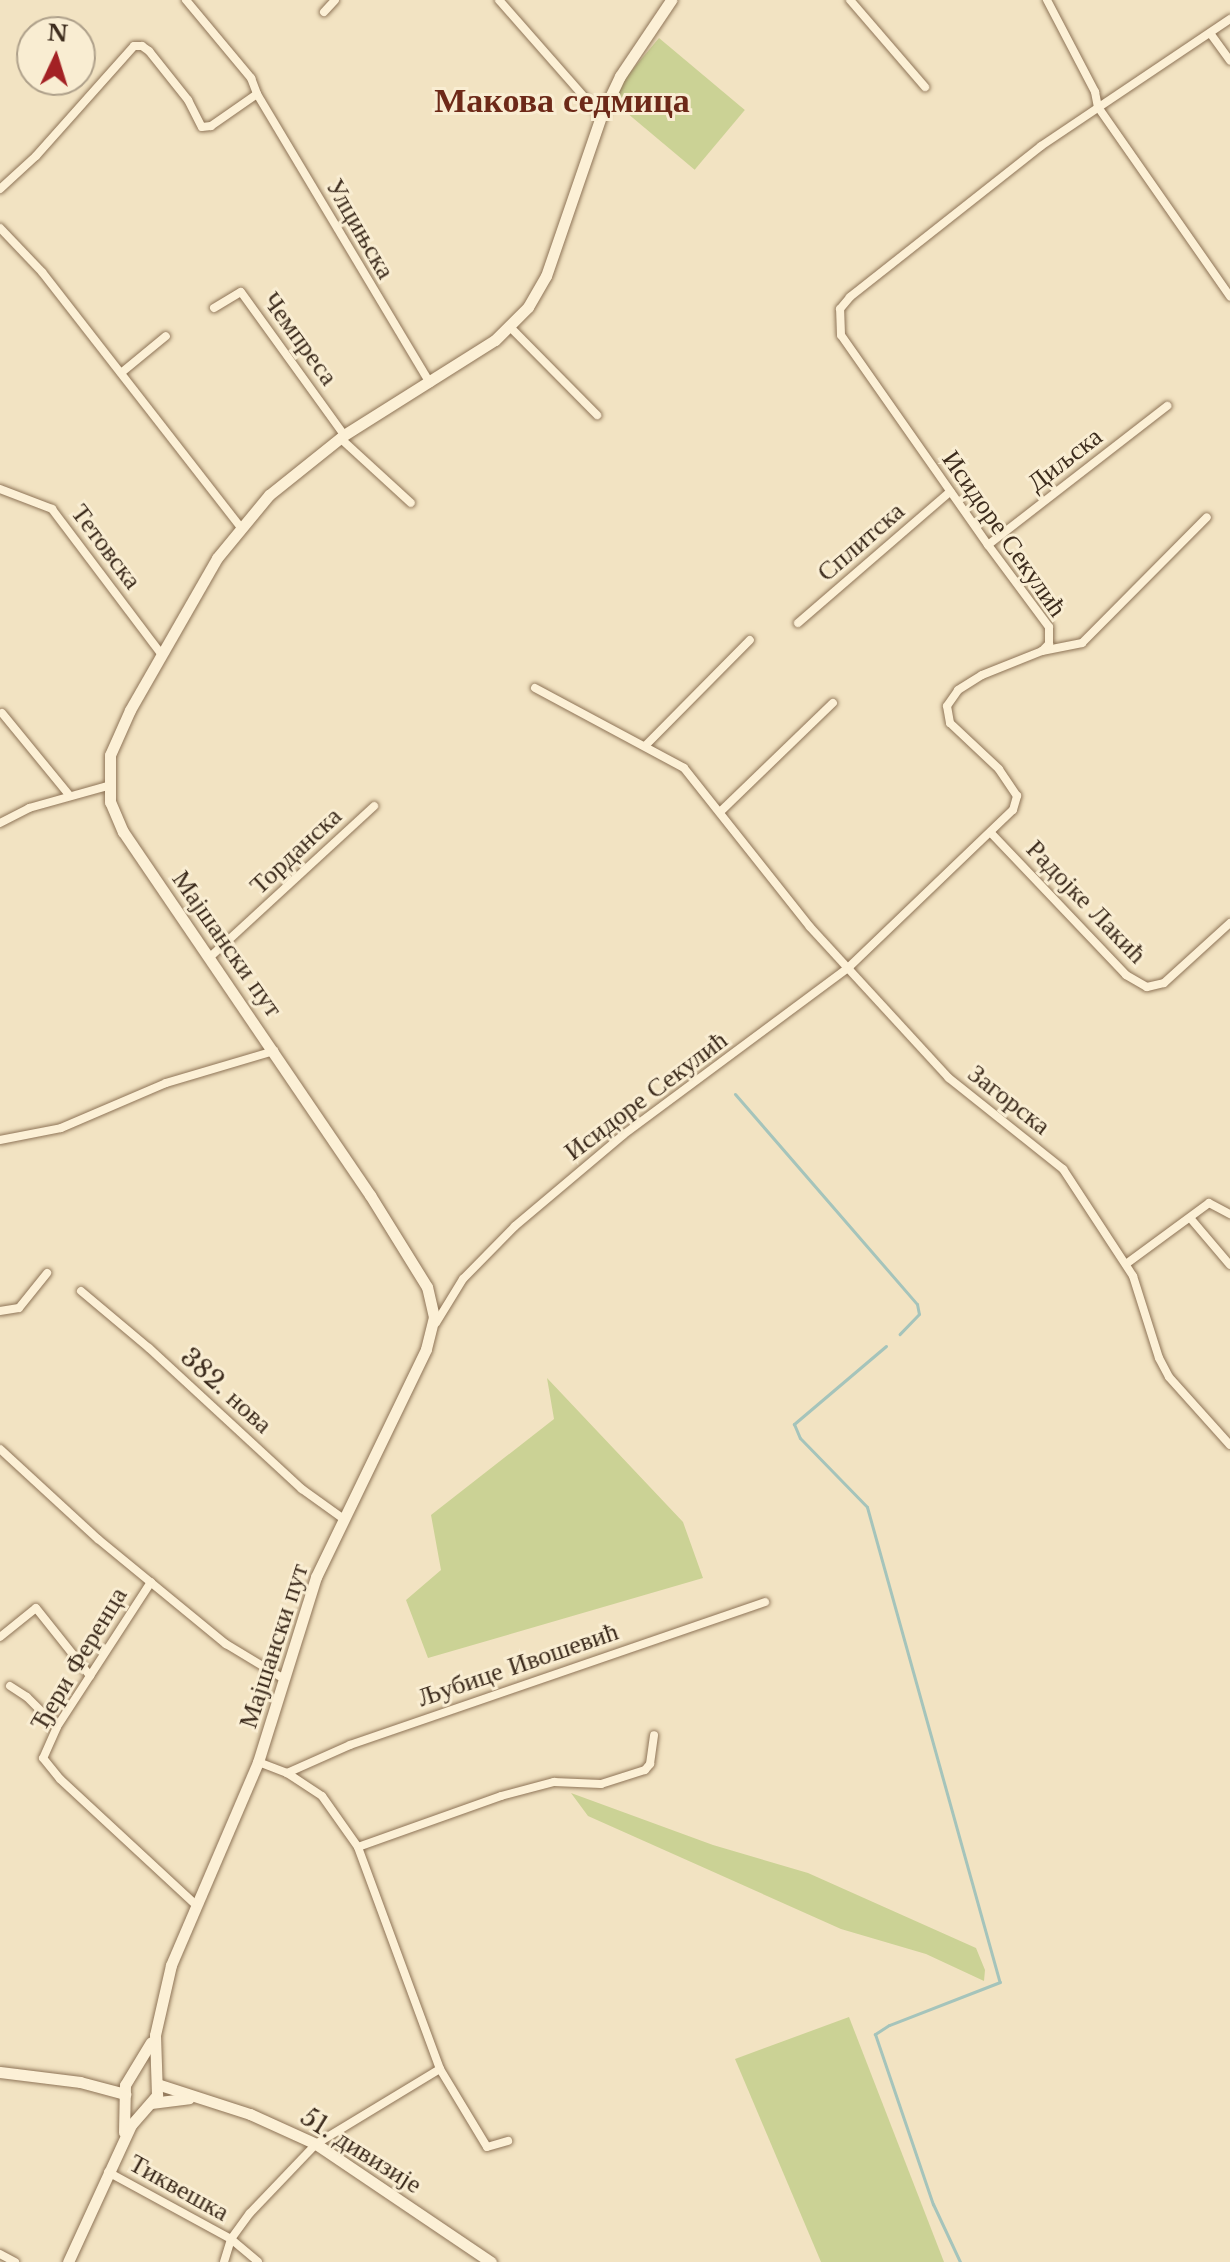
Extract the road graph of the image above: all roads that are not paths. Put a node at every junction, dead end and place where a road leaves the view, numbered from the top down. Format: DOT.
graph roads {
  1 [pos="186,0"];
  2 [pos="335,0"];
  3 [pos="499,0"];
  4 [pos="671,0"];
  5 [pos="850,0"];
  6 [pos="1047,0"];
  7 [pos="324,12"];
  8 [pos="1230,19"];
  9 [pos="1210,33"];
  10 [pos="1230,61"];
  11 [pos="925,87"];
  12 [pos="257,94"];
  13 [pos="1098,107"];
  14 [pos="601,116"];
  15 [pos="0,189"];
  16 [pos="0,228"];
  17 [pos="1230,296"];
  18 [pos="214,308"];
  19 [pos="510,327"];
  20 [pos="166,336"];
  21 [pos="121,373"];
  22 [pos="430,383"];
  23 [pos="1167,406"];
  24 [pos="597,415"];
  25 [pos="342,436"];
  26 [pos="0,489"];
  27 [pos="950,492"];
  28 [pos="411,503"];
  29 [pos="1207,517"];
  30 [pos="240,526"];
  31 [pos="988,545"];
  32 [pos="798,623"];
  33 [pos="750,640"];
  34 [pos="1042,651"];
  35 [pos="162,655"];
  36 [pos="535,688"];
  37 [pos="833,703"];
  38 [pos="2,713"];
  39 [pos="645,746"];
  40 [pos="108,786"];
  41 [pos="69,795"];
  42 [pos="374,806"];
  43 [pos="720,812"];
  44 [pos="0,823"];
  45 [pos="991,833"];
  46 [pos="1230,923"];
  47 [pos="210,957"];
  48 [pos="849,967"];
  49 [pos="274,1051"];
  50 [pos="0,1140"];
  51 [pos="1230,1214"];
  52 [pos="1191,1219"];
  53 [pos="1126,1264"];
  54 [pos="1230,1265"];
  55 [pos="47,1273"];
  56 [pos="81,1291"];
  57 [pos="0,1311"];
  58 [pos="433,1327"];
  59 [pos="1230,1445"];
  60 [pos="2,1454"];
  61 [pos="345,1520"];
  62 [pos="151,1582"];
  63 [pos="765,1602"];
  64 [pos="0,1637"];
  65 [pos="90,1676"];
  66 [pos="284,1679"];
  67 [pos="10,1686"];
  68 [pos="57,1727"];
  69 [pos="654,1735"];
  70 [pos="258,1762"];
  71 [pos="287,1773"];
  72 [pos="358,1847"];
  73 [pos="196,1905"];
  74 [pos="155,2035"];
  75 [pos="440,2069"];
  76 [pos="0,2072"];
  77 [pos="133,2074"];
  78 [pos="80,2082"];
  79 [pos="157,2082"];
  80 [pos="126,2095"];
  81 [pos="198,2098"];
  82 [pos="148,2104"];
  83 [pos="123,2140"];
  84 [pos="508,2141"];
  85 [pos="316,2144"];
  86 [pos="108,2172"];
  87 [pos="231,2239"];
  88 [pos="0,2254"];
  89 [pos="15,2262"];
  90 [pos="68,2262"];
  91 [pos="224,2262"];
  92 [pos="258,2262"];
  93 [pos="491,2262"];
  1 -- 12 [label="street, Улцињска"];
  2 -- 7 [label="street"];
  3 -- 14 [label="street"];
  4 -- 14 [label="street, Мајшански пут"];
  5 -- 11 [label="street"];
  6 -- 13 [label="street"];
  8 -- 9 [label="street, Исидоре Секулић"];
  9 -- 10 [label="street"];
  9 -- 13 [label="street, Исидоре Секулић"];
  12 -- 15 [label="street"];
  12 -- 22 [label="street, Улцињска"];
  13 -- 17 [label="street"];
  13 -- 27 [label="street, Исидоре Секулић"];
  14 -- 19 [label="street, Мајшански пут"];
  16 -- 21 [label="street"];
  18 -- 25 [label="street, Чемпреса"];
  19 -- 22 [label="street, Мајшански пут"];
  19 -- 24 [label="street"];
  20 -- 21 [label="street"];
  21 -- 30 [label="street"];
  22 -- 25 [label="street, Мајшански пут"];
  23 -- 31 [label="street, Диљска"];
  25 -- 28 [label="street"];
  25 -- 30 [label="street, Мајшански пут"];
  26 -- 35 [label="street, Тетовска"];
  27 -- 31 [label="street, Исидоре Секулић"];
  27 -- 32 [label="street, Сплитска"];
  29 -- 34 [label="street"];
  30 -- 35 [label="street, Мајшански пут"];
  31 -- 34 [label="street, Исидоре Секулић"];
  33 -- 39 [label="street"];
  34 -- 45 [label="street, Исидоре Секулић"];
  35 -- 40 [label="street, Мајшански пут"];
  36 -- 39 [label="street, Загорска"];
  37 -- 43 [label="street"];
  38 -- 41 [label="street"];
  39 -- 43 [label="street, Загорска"];
  40 -- 41 [label="street"];
  40 -- 47 [label="street, Мајшански пут"];
  41 -- 44 [label="street"];
  42 -- 47 [label="street, Торданска"];
  43 -- 48 [label="street, Загорска"];
  45 -- 46 [label="street, Радојке Лакић"];
  45 -- 48 [label="street, Исидоре Секулић"];
  47 -- 49 [label="street, Мајшански пут"];
  48 -- 53 [label="street, Загорска"];
  48 -- 58 [label="street, Исидоре Секулић"];
  49 -- 50 [label="street"];
  49 -- 58 [label="street, Мајшански пут"];
  51 -- 52 [label="street"];
  52 -- 53 [label="street"];
  52 -- 54 [label="street"];
  53 -- 59 [label="street, Загорска"];
  55 -- 57 [label="street"];
  56 -- 61 [label="street, 382. нова"];
  58 -- 61 [label="street, Мајшански пут"];
  60 -- 62 [label="street, Ђери Ференца"];
  61 -- 66 [label="street, Мајшански пут"];
  62 -- 65 [label="street, Ђери Ференца"];
  62 -- 66 [label="street, Ђери Ференца"];
  63 -- 71 [label="street, Љубице Ивошевић"];
  64 -- 65 [label="street"];
  65 -- 68 [label="street, Ђери Ференца"];
  66 -- 70 [label="street, Мајшански пут"];
  67 -- 68 [label="street"];
  68 -- 73 [label="street, Ђери Ференца"];
  69 -- 72 [label="street"];
  70 -- 71 [label="street"];
  70 -- 73 [label="street, Мајшански пут"];
  71 -- 72 [label="street"];
  72 -- 75 [label="street"];
  73 -- 74 [label="street, Мајшански пут"];
  74 -- 77 [label="street, Мајшански пут"];
  74 -- 79 [label="street, Мајшански пут"];
  75 -- 84 [label="street"];
  75 -- 85 [label="street"];
  76 -- 78 [label="street"];
  77 -- 78 [label="street"];
  77 -- 79 [label="street"];
  77 -- 80 [label="street"];
  78 -- 80 [label="street"];
  79 -- 81 [label="street, 51. дивизије"];
  79 -- 82 [label="street"];
  80 -- 82 [label="street"];
  80 -- 83 [label="street"];
  81 -- 82 [label="street, 51. дивизије"];
  81 -- 85 [label="street, 51. дивизије"];
  82 -- 83 [label="street"];
  83 -- 86 [label="street"];
  85 -- 87 [label="street"];
  85 -- 93 [label="street, 51. дивизије"];
  86 -- 87 [label="street, Тиквешка"];
  86 -- 90 [label="street"];
  87 -- 91 [label="street"];
  87 -- 92 [label="street, Тиквешка"];
  88 -- 89 [label="street"];
}
